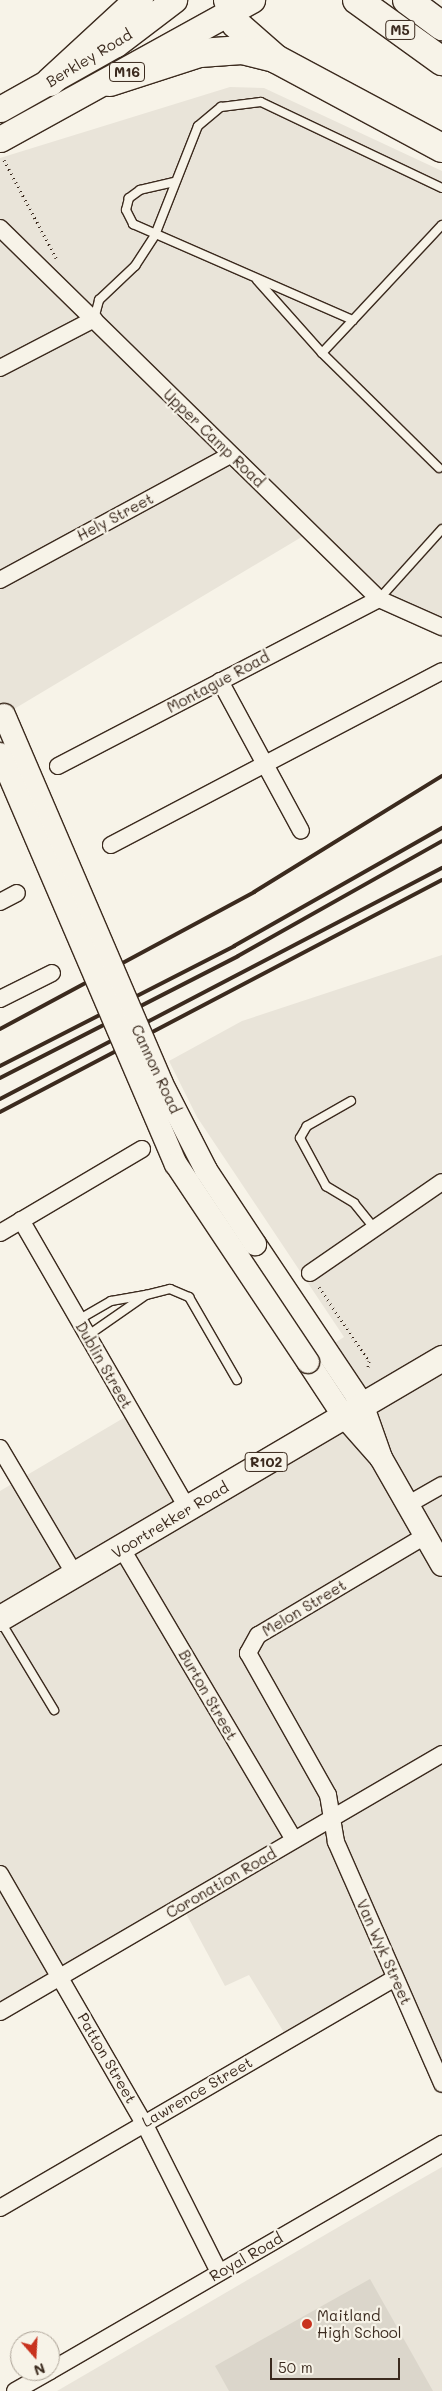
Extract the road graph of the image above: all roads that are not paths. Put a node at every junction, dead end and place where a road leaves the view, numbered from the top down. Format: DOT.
graph roads {
  1 [pos="139,0"];
  2 [pos="174,0"];
  3 [pos="206,0"];
  4 [pos="358,0"];
  5 [pos="407,0"];
  6 [pos="237,5"];
  7 [pos="442,26"];
  8 [pos="276,59"];
  9 [pos="442,61"];
  10 [pos="50,82"];
  11 [pos="110,82"];
  12 [pos="0,109"];
  13 [pos="442,148"];
  14 [pos="2,149"];
  15 [pos="174,182"];
  16 [pos="442,188"];
  17 [pos="442,225"];
  18 [pos="0,229"];
  19 [pos="155,234"];
  20 [pos="255,277"];
  21 [pos="94,320"];
  22 [pos="353,320"];
  23 [pos="322,353"];
  24 [pos="0,368"];
  25 [pos="230,455"];
  26 [pos="439,468"];
  27 [pos="442,529"];
  28 [pos="0,580"];
  29 [pos="379,599"];
  30 [pos="442,627"];
  31 [pos="442,671"];
  32 [pos="220,680"];
  33 [pos="2,711"];
  34 [pos="0,754"];
  35 [pos="265,763"];
  36 [pos="58,766"];
  37 [pos="301,831"];
  38 [pos="111,845"];
  39 [pos="17,893"];
  40 [pos="0,902"];
  41 [pos="52,973"];
  42 [pos="0,999"];
  43 [pos="351,1101"];
  44 [pos="142,1149"];
  45 [pos="442,1182"];
  46 [pos="21,1220"];
  47 [pos="375,1229"];
  48 [pos="0,1233"];
  49 [pos="314,1279"];
  50 [pos="146,1295"];
  51 [pos="78,1320"];
  52 [pos="87,1336"];
  53 [pos="316,1356"];
  54 [pos="442,1358"];
  55 [pos="237,1380"];
  56 [pos="352,1410"];
  57 [pos="0,1448"];
  58 [pos="440,1491"];
  59 [pos="407,1505"];
  60 [pos="188,1509"];
  61 [pos="425,1536"];
  62 [pos="122,1549"];
  63 [pos="442,1565"];
  64 [pos="75,1576"];
  65 [pos="0,1619"];
  66 [pos="54,1710"];
  67 [pos="442,1754"];
  68 [pos="332,1818"];
  69 [pos="294,1840"];
  70 [pos="0,1874"];
  71 [pos="60,1977"];
  72 [pos="395,1978"];
  73 [pos="0,2012"];
  74 [pos="438,2062"];
  75 [pos="442,2084"];
  76 [pos="144,2123"];
  77 [pos="442,2144"];
  78 [pos="0,2208"];
  79 [pos="219,2272"];
  80 [pos="60,2365"];
  81 [pos="32,2381"];
  82 [pos="15,2391"];
  1 -- 10 [label="highway"];
  2 -- 10 [label="main road, Berkley Road / M16"];
  3 -- 6 [label="highway"];
  4 -- 9 [label="highway, M5"];
  5 -- 7 [label="highway, M5"];
  6 -- 8 [label="highway"];
  6 -- 11 [label="main road, Berkley Road / M16"];
  8 -- 11 [label="highway"];
  8 -- 13 [label="highway"];
  10 -- 12 [label="main road, Berkley Road / M16"];
  11 -- 14 [label="main road, Berkley Road / M16"];
  15 -- 16 [label="lane"];
  15 -- 19 [label="lane"];
  15 -- 19 [label="lane"];
  17 -- 22 [label="lane"];
  18 -- 21 [label="street, Upper Camp Road"];
  19 -- 20 [label="lane"];
  19 -- 21 [label="lane"];
  20 -- 22 [label="lane"];
  20 -- 23 [label="lane"];
  21 -- 24 [label="street"];
  21 -- 25 [label="street, Upper Camp Road"];
  22 -- 23 [label="lane"];
  23 -- 26 [label="lane"];
  25 -- 28 [label="street, Hely Street"];
  25 -- 29 [label="street, Upper Camp Road"];
  27 -- 29 [label="lane"];
  29 -- 30 [label="street, Upper Camp Road"];
  29 -- 32 [label="street, Montague Road"];
  31 -- 35 [label="street"];
  32 -- 35 [label="street"];
  32 -- 36 [label="street, Montague Road"];
  33 -- 53 [label="main road, Cannon Road, bridge"];
  34 -- 53 [label="main road, Cannon Road, bridge"];
  35 -- 37 [label="street"];
  35 -- 38 [label="street"];
  39 -- 40 [label="street"];
  41 -- 42 [label="street"];
  43 -- 47 [label="lane"];
  44 -- 46 [label="street"];
  45 -- 47 [label="street"];
  46 -- 48 [label="street"];
  46 -- 51 [label="street, Dublin Street"];
  47 -- 49 [label="street"];
  50 -- 51 [label="lane"];
  50 -- 52 [label="lane"];
  50 -- 55 [label="lane"];
  51 -- 52 [label="street, Dublin Street"];
  52 -- 60 [label="street, Dublin Street"];
  53 -- 56 [label="main road, Cannon Road"];
  54 -- 56 [label="main road, Voortrekker Road / R102"];
  56 -- 59 [label="main road, Cannon Road"];
  56 -- 60 [label="main road, Voortrekker Road / R102"];
  57 -- 64 [label="street"];
  58 -- 59 [label="street"];
  59 -- 61 [label="main road, Cannon Road"];
  60 -- 62 [label="main road, Voortrekker Road / R102"];
  61 -- 63 [label="main road, Cannon Road"];
  61 -- 68 [label="street, Melon Street"];
  62 -- 64 [label="main road, Voortrekker Road / R102"];
  62 -- 69 [label="street, Burton Street"];
  64 -- 65 [label="main road, Voortrekker Road / R102"];
  65 -- 66 [label="lane"];
  67 -- 68 [label="street, Coronation Road"];
  68 -- 69 [label="street, Coronation Road"];
  68 -- 72 [label="street, Van Wyk Street"];
  69 -- 71 [label="street, Coronation Road"];
  70 -- 71 [label="street, Patton Street"];
  71 -- 73 [label="street, Coronation Road"];
  71 -- 76 [label="street, Patton Street"];
  72 -- 74 [label="street, Van Wyk Street"];
  72 -- 76 [label="street, Lawrence Street"];
  74 -- 75 [label="street, Van Wyk Street"];
  76 -- 78 [label="street, Lawrence Street"];
  76 -- 79 [label="street, Patton Street"];
  77 -- 79 [label="street, Royal Road"];
  79 -- 80 [label="street, Royal Road"];
  81 -- 82 [label="street, Royal Road"];
}
